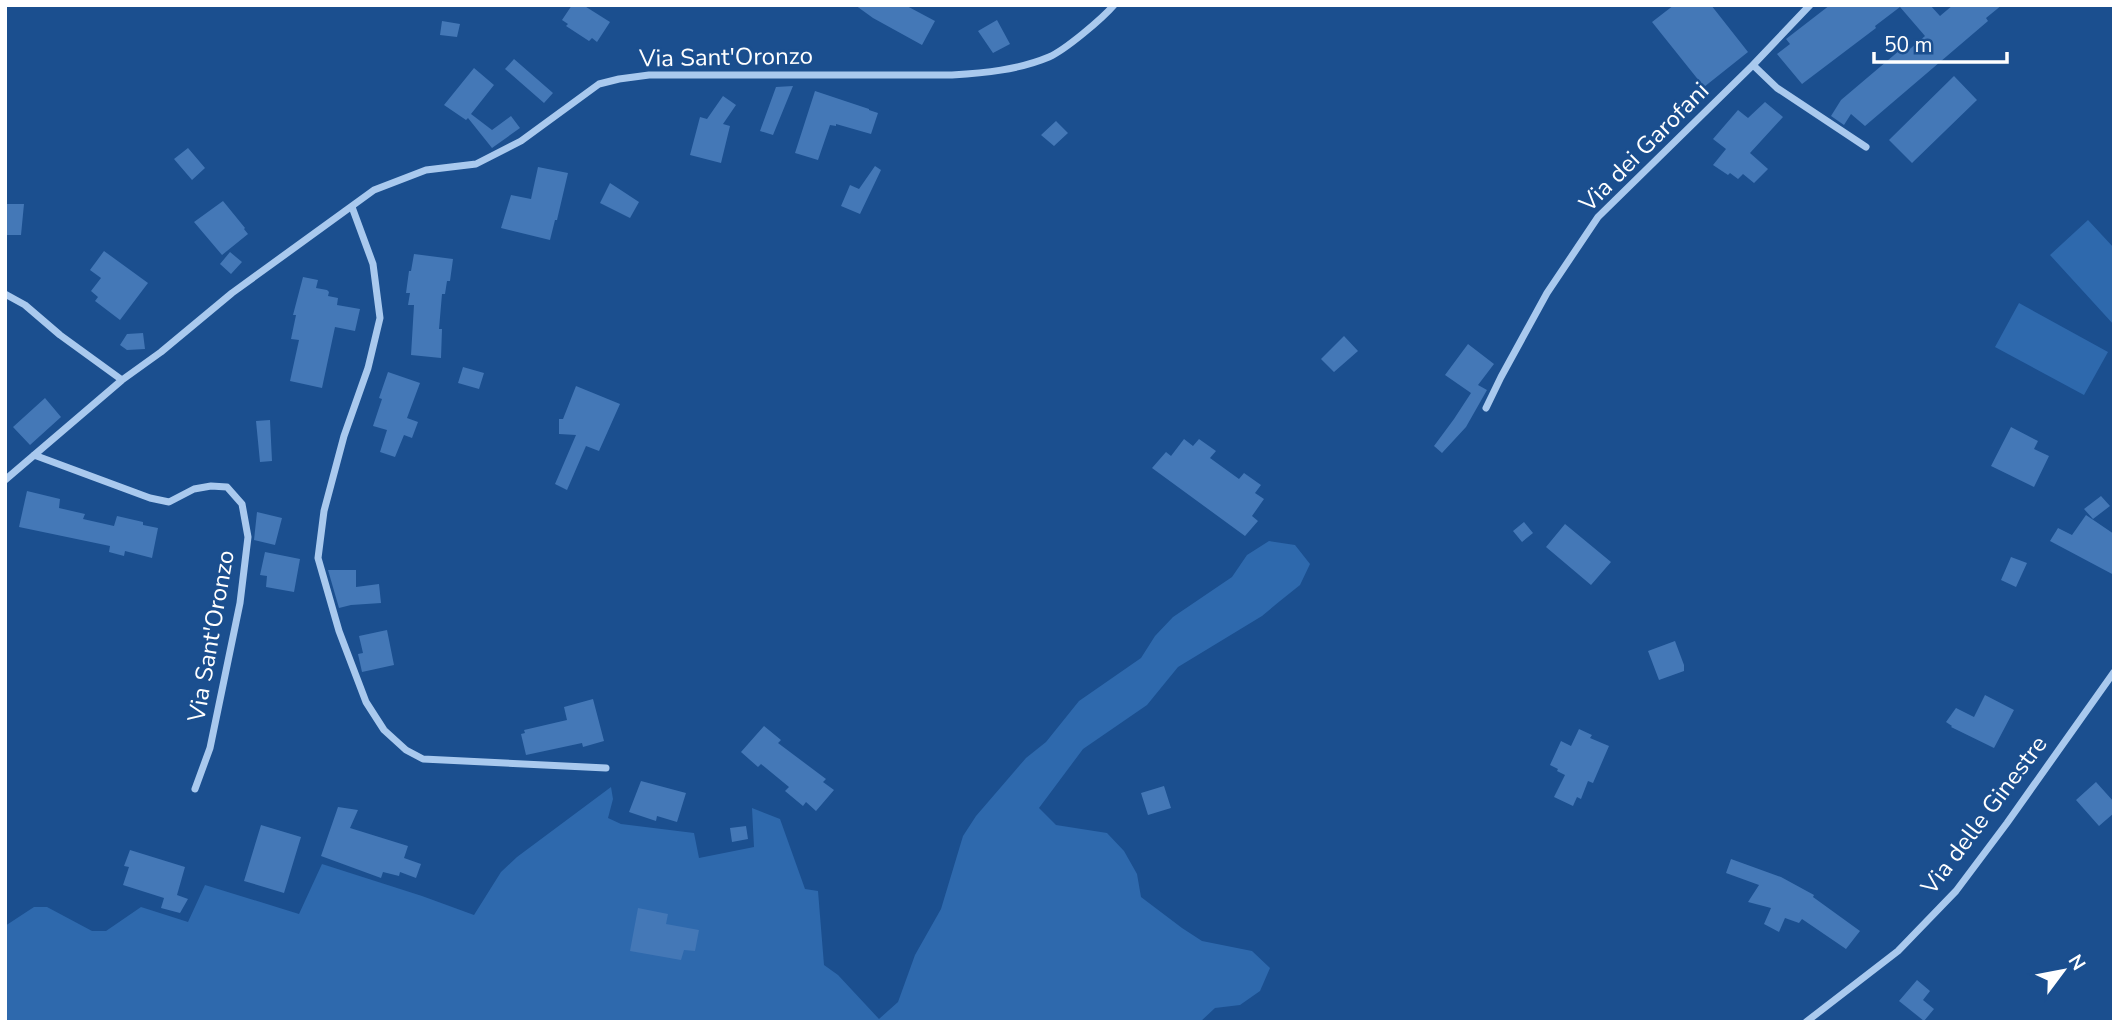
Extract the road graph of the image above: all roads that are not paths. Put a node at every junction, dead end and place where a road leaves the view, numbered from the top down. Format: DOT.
graph roads {
  1 [pos="1114,5"];
  2 [pos="1810,5"];
  3 [pos="1754,65"];
  4 [pos="1866,147"];
  5 [pos="352,207"];
  6 [pos="5,294"];
  7 [pos="122,380"];
  8 [pos="1486,408"];
  9 [pos="34,455"];
  10 [pos="5,480"];
  11 [pos="2114,672"];
  12 [pos="606,768"];
  13 [pos="195,789"];
  14 [pos="1806,1022"];
  1 -- 5 [label="street, Via Sant'Oronzo"];
  2 -- 3 [label="street, Via dei Garofani"];
  3 -- 4 [label="street"];
  3 -- 8 [label="street, Via dei Garofani"];
  5 -- 7 [label="street, Via Sant'Oronzo"];
  5 -- 12 [label="street"];
  6 -- 7 [label="street"];
  7 -- 9 [label="street, Via Sant'Oronzo"];
  9 -- 10 [label="street, Via Sant'Oronzo"];
  9 -- 13 [label="street, Via Sant'Oronzo"];
  11 -- 14 [label="street, Via delle Ginestre"];
}
